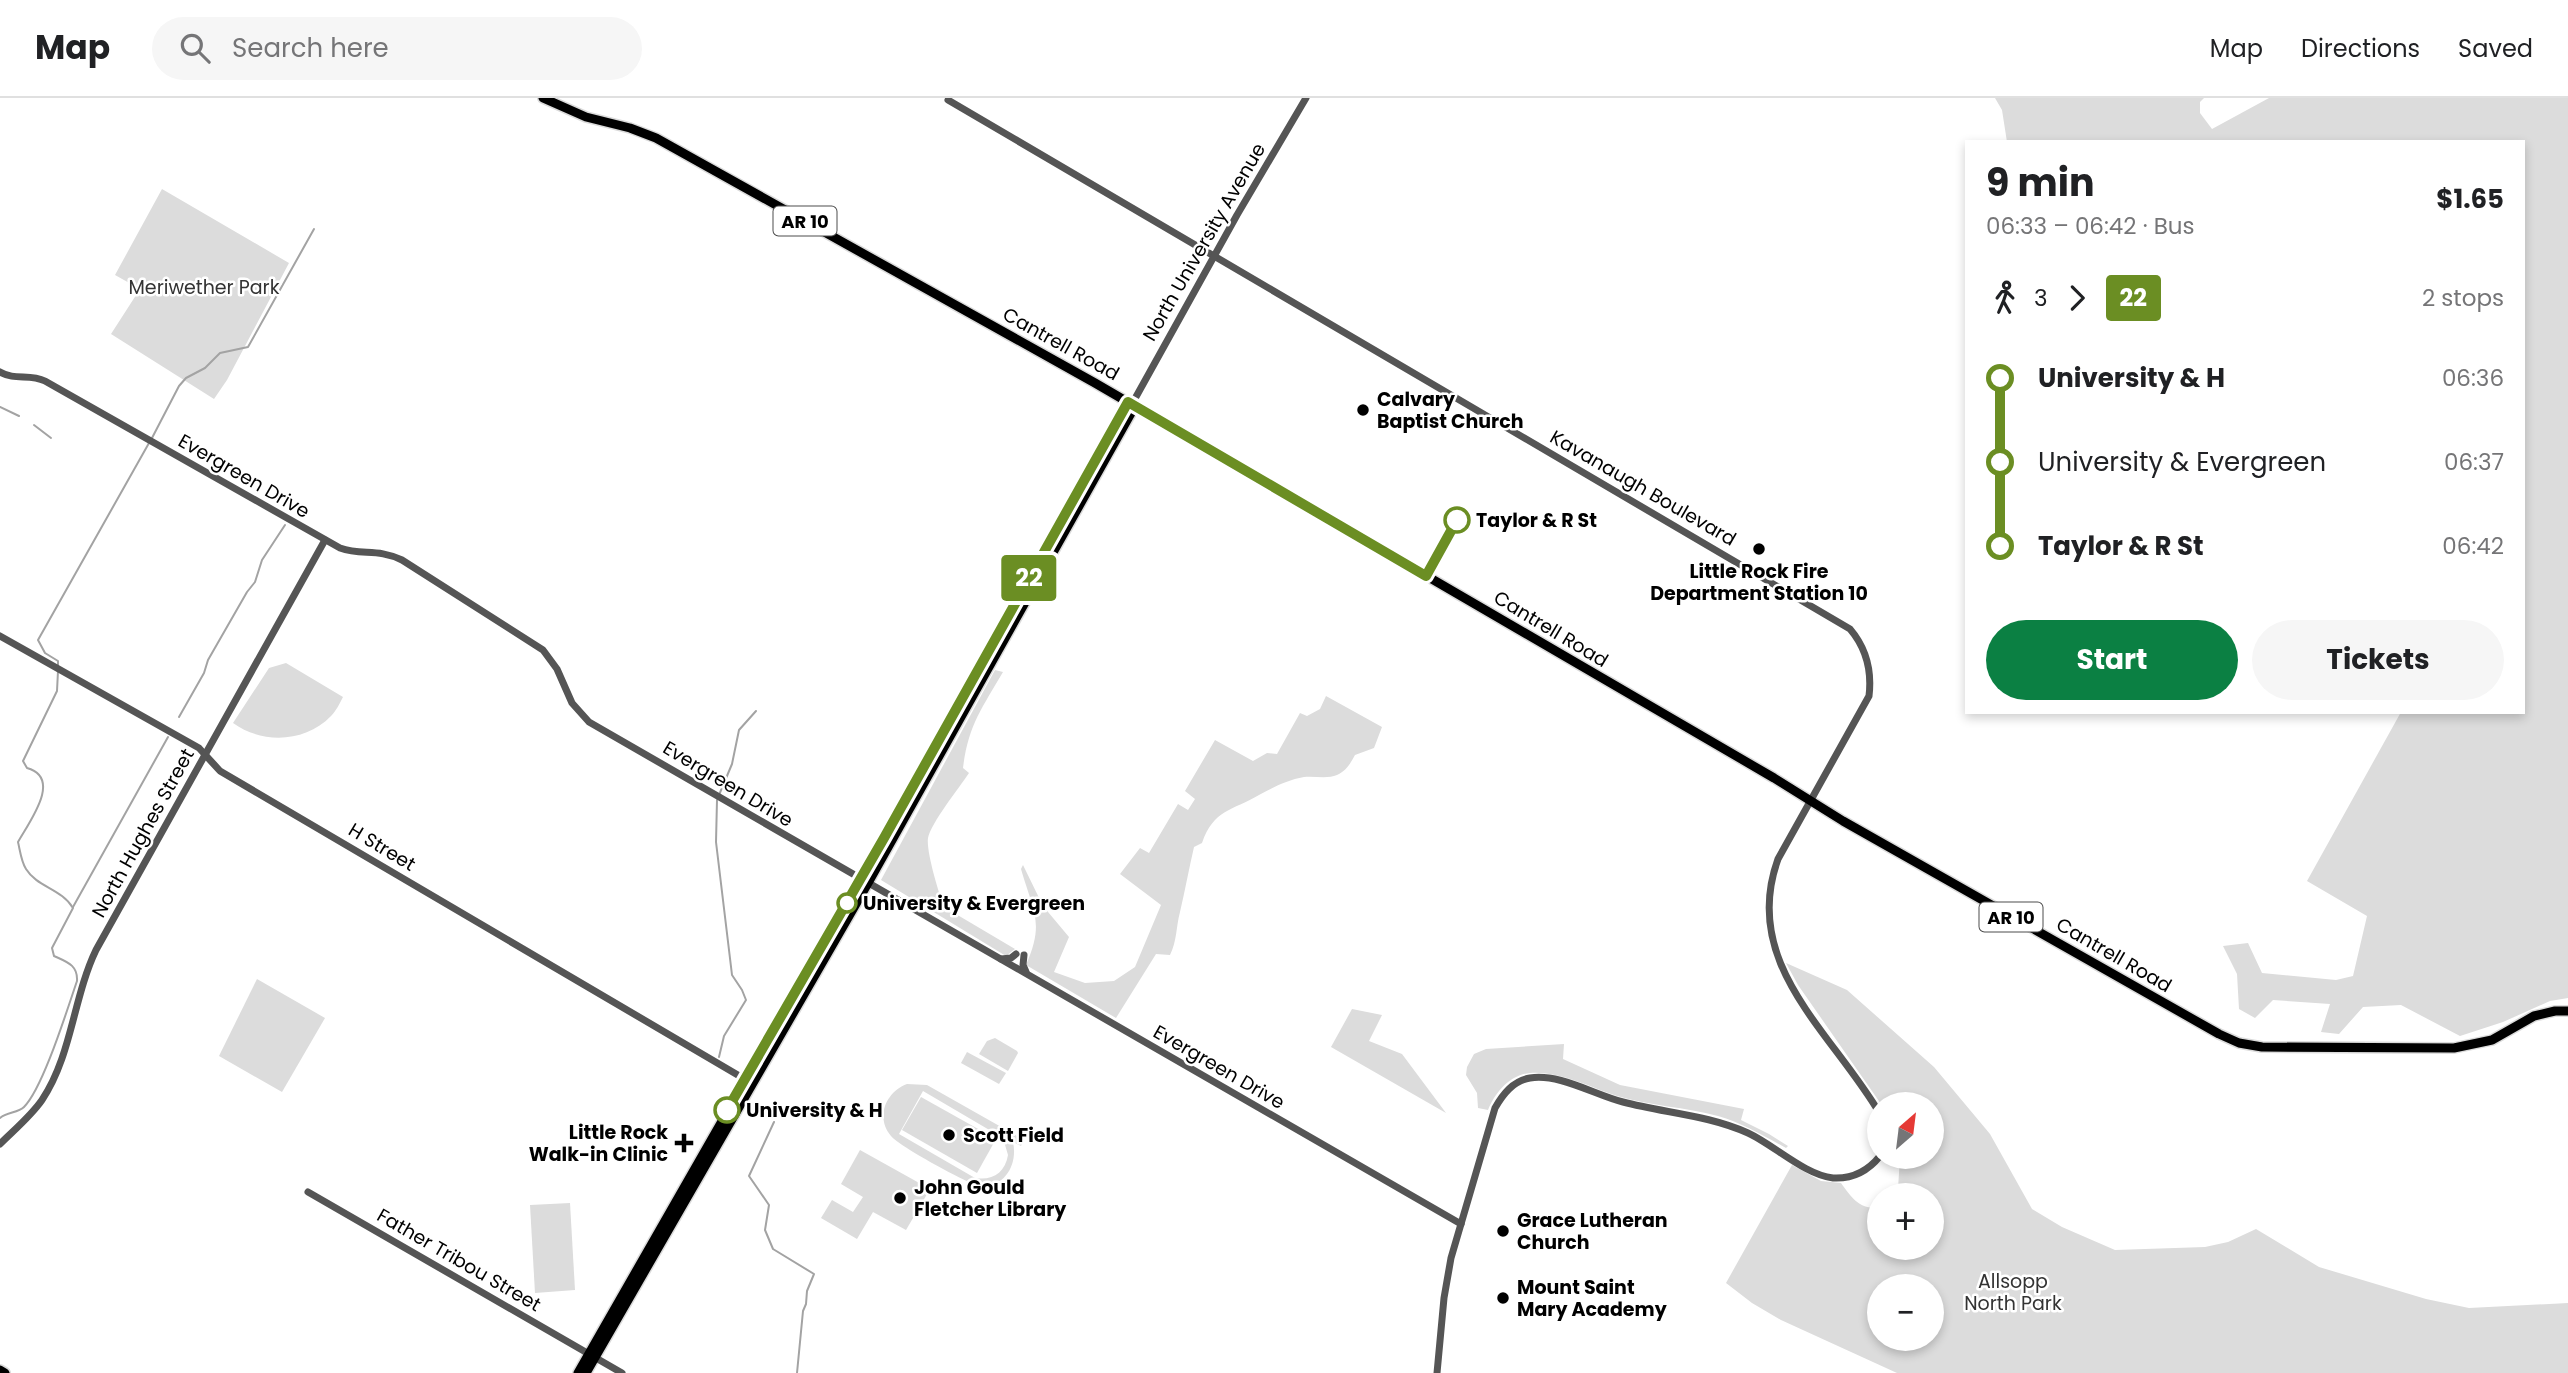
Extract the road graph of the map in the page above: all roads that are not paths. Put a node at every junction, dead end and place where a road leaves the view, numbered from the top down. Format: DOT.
graph roads {
  1 [pos="543,98"];
  2 [pos="1306,98"];
  3 [pos="948,100"];
  4 [pos="1215,256"];
  5 [pos="0,372"];
  6 [pos="1131,404"];
  7 [pos="325,540"];
  8 [pos="0,636"];
  9 [pos="205,754"];
  10 [pos="1809,801"];
  11 [pos="864,881"];
  12 [pos="1001,959"];
  13 [pos="1029,975"];
  14 [pos="2568,1011"];
  15 [pos="748,1081"];
  16 [pos="1867,1095"];
  17 [pos="0,1144"];
  18 [pos="1867,1168"];
  19 [pos="308,1192"];
  20 [pos="1461,1224"];
  21 [pos="591,1355"];
  22 [pos="0,1370"];
  23 [pos="5,1373"];
  24 [pos="578,1373"];
  25 [pos="586,1373"];
  26 [pos="622,1373"];
  27 [pos="1437,1373"];
  1 -- 6 [label="main road, Cantrell Road / AR 10"];
  2 -- 4 [label="street, North University Avenue"];
  3 -- 4 [label="street, Kavanaugh Boulevard"];
  4 -- 6 [label="street, North University Avenue"];
  4 -- 10 [label="street, Kavanaugh Boulevard"];
  5 -- 7 [label="street, Evergreen Drive"];
  6 -- 10 [label="main road, Cantrell Road / AR 10"];
  6 -- 11 [label="main road, North University Avenue"];
  7 -- 9 [label="street, North Hughes Street"];
  7 -- 11 [label="street, Evergreen Drive"];
  8 -- 9 [label="street, H Street"];
  9 -- 15 [label="street, H Street"];
  9 -- 17 [label="street, North Hughes Street"];
  10 -- 14 [label="main road, Cantrell Road / AR 10"];
  10 -- 16 [label="street, Kavanaugh Boulevard"];
  11 -- 12 [label="street, Evergreen Drive"];
  11 -- 15 [label="main road, North University Avenue"];
  12 -- 13 [label="street, Evergreen Drive"];
  12 -- 13 [label="street"];
  13 -- 20 [label="street, Evergreen Drive"];
  15 -- 21 [label="main road, North University Avenue"];
  18 -- 20 [label="street"];
  19 -- 21 [label="street, Father Tribou Street"];
  20 -- 27 [label="street"];
  21 -- 24 [label="main road, North University Avenue"];
  21 -- 25 [label="main road, North University Avenue"];
  21 -- 26 [label="street, Father Tribou Street"];
  22 -- 23 [label="main road"];
}
